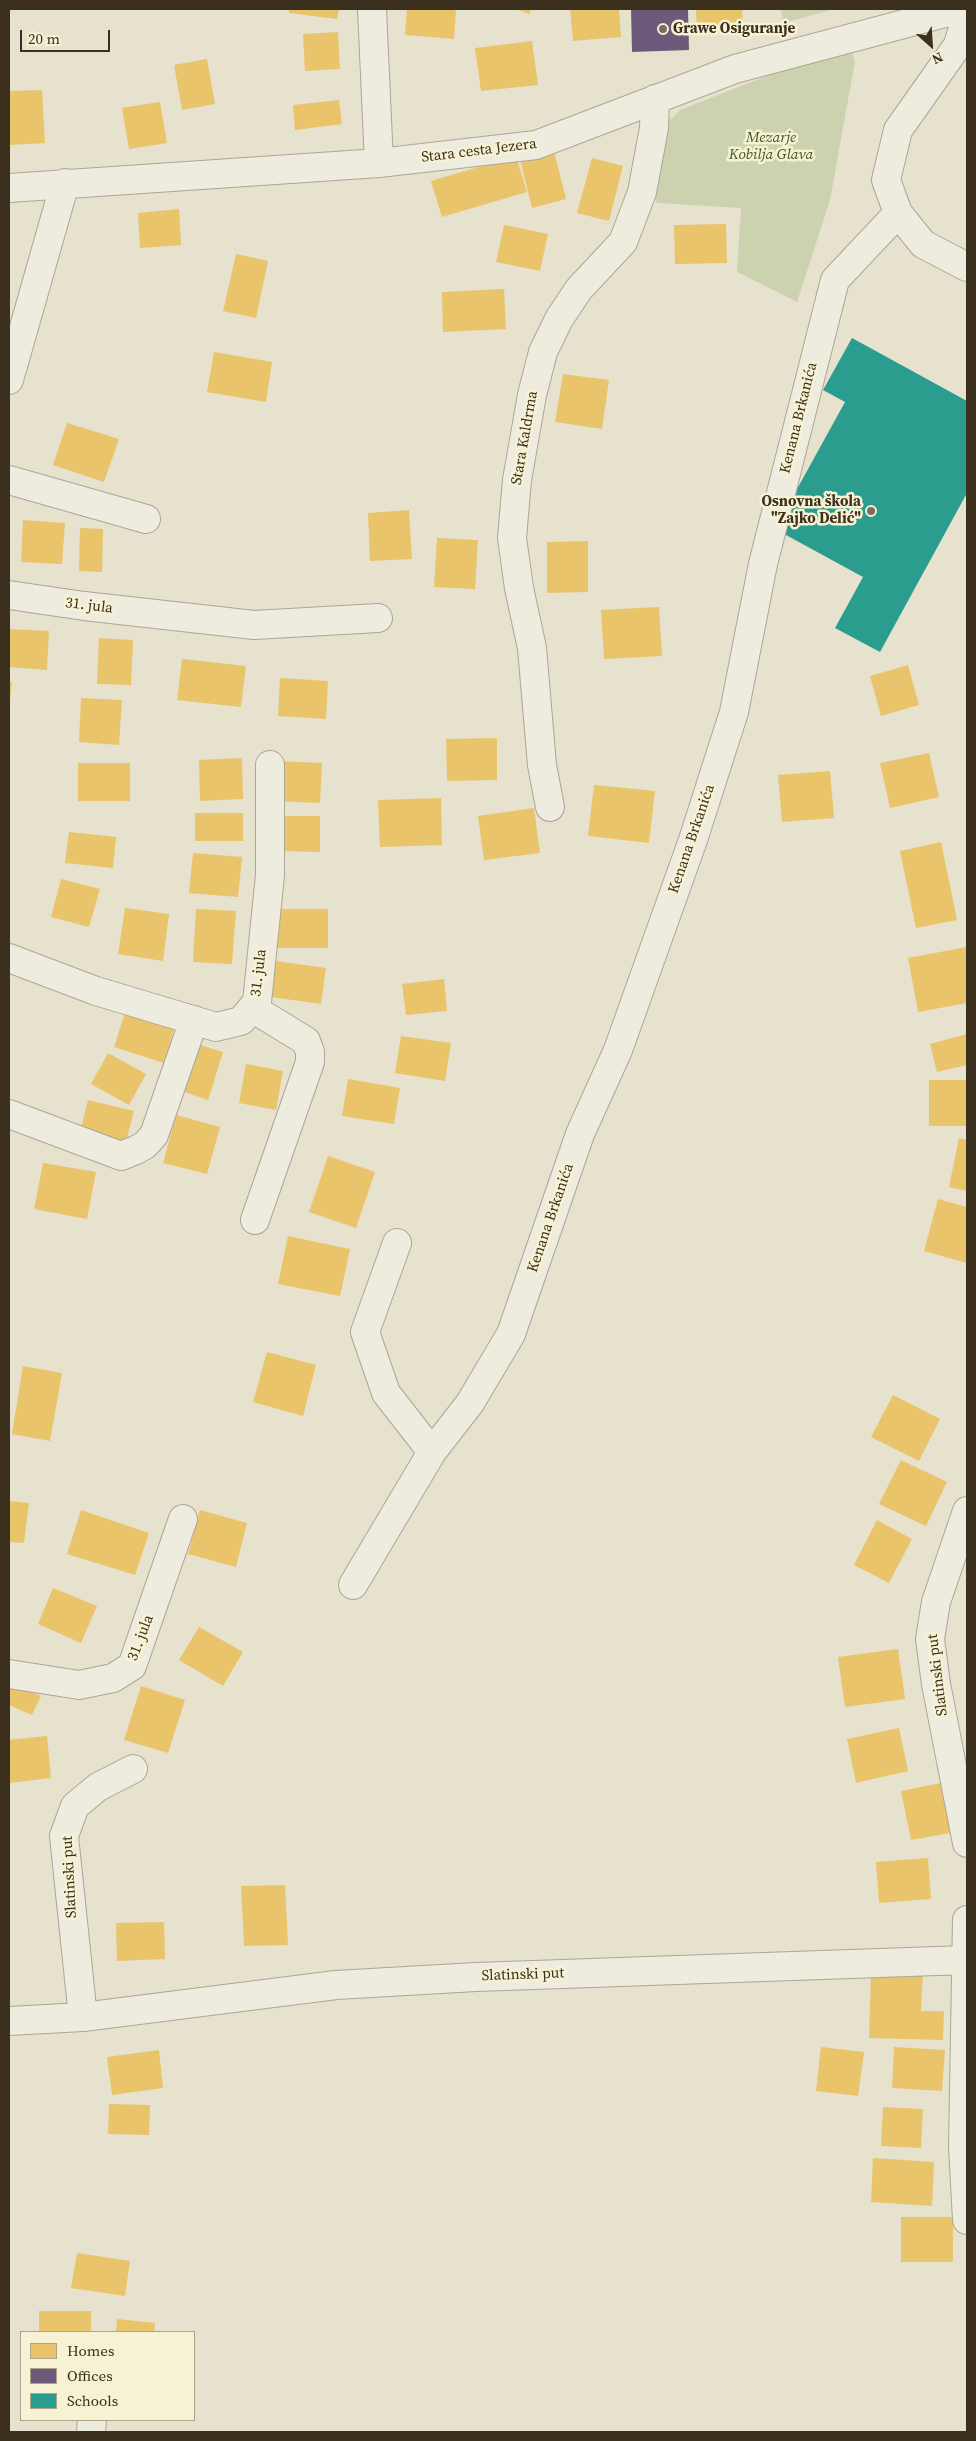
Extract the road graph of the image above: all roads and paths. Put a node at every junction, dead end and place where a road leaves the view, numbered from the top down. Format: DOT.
graph roads {
  1 [pos="372,9"];
  2 [pos="960,9"];
  3 [pos="967,14"];
  4 [pos="655,99"];
  5 [pos="379,163"];
  6 [pos="65,183"];
  7 [pos="9,188"];
  8 [pos="898,213"];
  9 [pos="967,267"];
  10 [pos="9,380"];
  11 [pos="9,480"];
  12 [pos="146,519"];
  13 [pos="9,595"];
  14 [pos="378,618"];
  15 [pos="270,764"];
  16 [pos="550,807"];
  17 [pos="9,958"];
  18 [pos="252,1008"];
  19 [pos="194,1020"];
  20 [pos="9,1114"];
  21 [pos="255,1220"];
  22 [pos="397,1243"];
  23 [pos="432,1452"];
  24 [pos="967,1511"];
  25 [pos="183,1519"];
  26 [pos="352,1585"];
  27 [pos="9,1674"];
  28 [pos="133,1769"];
  29 [pos="967,1843"];
  30 [pos="967,1920"];
  31 [pos="966,1960"];
  32 [pos="83,2017"];
  33 [pos="9,2021"];
  34 [pos="967,2220"];
  1 -- 5 [label="street"];
  2 -- 4 [label="street, Stara cesta Jezera"];
  3 -- 8 [label="street"];
  4 -- 5 [label="street, Stara cesta Jezera"];
  4 -- 16 [label="street, Stara Kaldrma"];
  5 -- 6 [label="street, Stara cesta Jezera"];
  6 -- 7 [label="street, Stara cesta Jezera"];
  6 -- 10 [label="street"];
  8 -- 9 [label="street"];
  8 -- 23 [label="street, Kenana Brkanića"];
  11 -- 12 [label="street"];
  13 -- 14 [label="street, 31. jula"];
  15 -- 18 [label="street, 31. jula"];
  17 -- 19 [label="street, 31. jula"];
  18 -- 19 [label="street, 31. jula"];
  18 -- 21 [label="street"];
  19 -- 20 [label="street"];
  22 -- 23 [label="street"];
  23 -- 26 [label="street, Kenana Brkanića"];
  24 -- 29 [label="street, Slatinski put"];
  25 -- 27 [label="street, 31. jula"];
  28 -- 32 [label="street, Slatinski put"];
  30 -- 31 [label="street"];
  31 -- 32 [label="street, Slatinski put"];
  31 -- 34 [label="street"];
  32 -- 33 [label="street, Slatinski put"];
}
